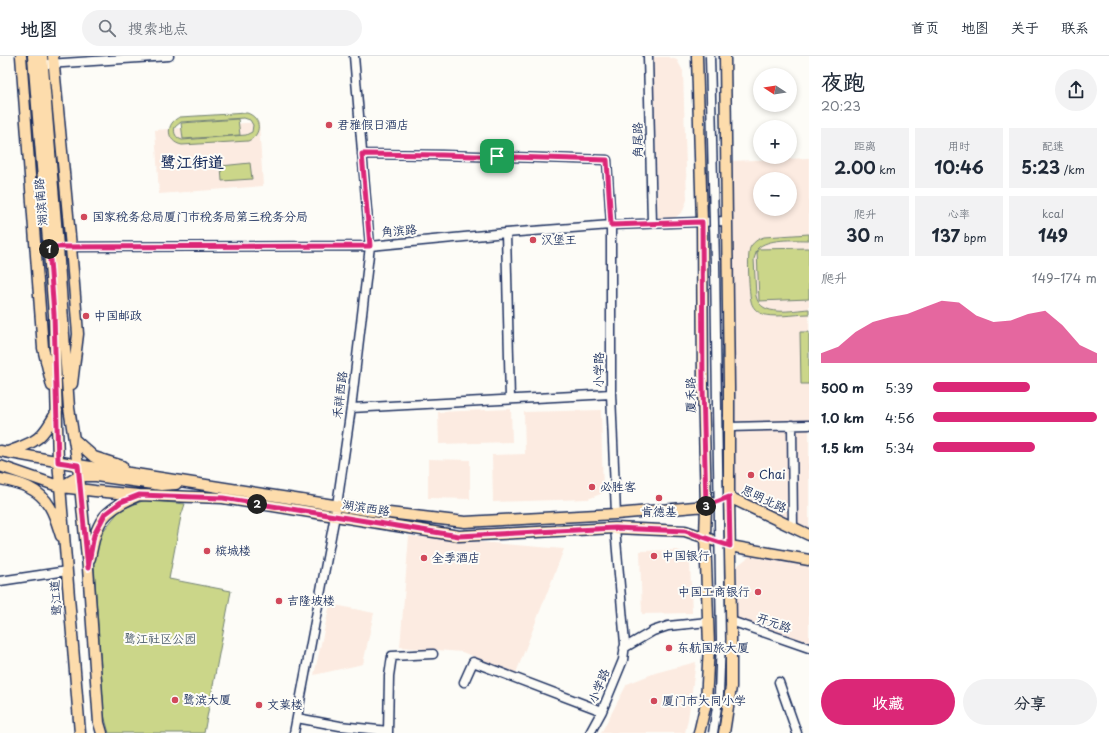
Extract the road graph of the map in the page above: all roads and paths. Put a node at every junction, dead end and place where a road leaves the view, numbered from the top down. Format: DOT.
graph roads {
  1 [pos="21,56"];
  2 [pos="33,56"];
  3 [pos="170,56"];
  4 [pos="354,56"];
  5 [pos="648,56"];
  6 [pos="697,56"];
  7 [pos="710,56"];
  8 [pos="725,56"];
  9 [pos="45,61"];
  10 [pos="362,154"];
  11 [pos="727,221"];
  12 [pos="702,222"];
  13 [pos="652,223"];
  14 [pos="611,225"];
  15 [pos="506,233"];
  16 [pos="370,246"];
  17 [pos="53,247"];
  18 [pos="71,247"];
  19 [pos="611,394"];
  20 [pos="510,399"];
  21 [pos="69,408"];
  22 [pos="351,408"];
  23 [pos="57,410"];
  24 [pos="792,425"];
  25 [pos="809,425"];
  26 [pos="729,427"];
  27 [pos="74,439"];
  28 [pos="4,451"];
  29 [pos="58,462"];
  30 [pos="78,465"];
  31 [pos="0,466"];
  32 [pos="79,476"];
  33 [pos="151,476"];
  34 [pos="0,479"];
  35 [pos="194,482"];
  36 [pos="61,487"];
  37 [pos="81,490"];
  38 [pos="139,495"];
  39 [pos="729,497"];
  40 [pos="337,505"];
  41 [pos="706,506"];
  42 [pos="616,514"];
  43 [pos="335,516"];
  44 [pos="615,528"];
  45 [pos="793,528"];
  46 [pos="809,535"];
  47 [pos="705,536"];
  48 [pos="730,546"];
  49 [pos="66,547"];
  50 [pos="807,558"];
  51 [pos="88,568"];
  52 [pos="67,571"];
  53 [pos="0,581"];
  54 [pos="731,620"];
  55 [pos="708,622"];
  56 [pos="624,648"];
  57 [pos="809,648"];
  58 [pos="433,654"];
  59 [pos="464,682"];
  60 [pos="779,682"];
  61 [pos="602,711"];
  62 [pos="297,718"];
  63 [pos="388,732"];
  64 [pos="79,733"];
  65 [pos="102,733"];
  66 [pos="294,733"];
  67 [pos="590,733"];
  68 [pos="699,733"];
  69 [pos="713,733"];
  70 [pos="724,733"];
  71 [pos="797,733"];
  1 -- 23 [label="main road"];
  2 -- 9 [label="main road, 湖滨南路"];
  3 -- 9 [label="street"];
  4 -- 10 [label="street, 禾祥西路"];
  5 -- 13 [label="street, 角尾路"];
  6 -- 12 [label="main road, 厦禾路"];
  7 -- 69 [label="street, bridge"];
  8 -- 11 [label="main road"];
  9 -- 17 [label="main road, 湖滨南路"];
  9 -- 18 [label="main road"];
  10 -- 14 [label="street, 小学路"];
  10 -- 16 [label="street, 禾祥西路"];
  11 -- 12 [label="street, 角滨路"];
  11 -- 26 [label="main road"];
  12 -- 13 [label="street, 角滨路"];
  12 -- 41 [label="main road, 厦禾路"];
  13 -- 14 [label="street, 角滨路"];
  14 -- 15 [label="street, 角滨路"];
  14 -- 19 [label="street, 小学路"];
  15 -- 16 [label="street, 角滨路"];
  15 -- 20 [label="street"];
  16 -- 18 [label="street, 角滨路"];
  16 -- 22 [label="street, 禾祥西路"];
  17 -- 18 [label="street, 角滨路"];
  17 -- 21 [label="main road, 湖滨南路"];
  17 -- 23 [label="main road, 湖滨南路"];
  18 -- 21 [label="main road"];
  19 -- 20 [label="street"];
  19 -- 42 [label="street, 小学路"];
  20 -- 22 [label="street"];
  21 -- 27 [label="main road, 湖滨南路"];
  22 -- 40 [label="street, 禾祥西路"];
  23 -- 28 [label="main road"];
  23 -- 29 [label="main road, 湖滨南路"];
  24 -- 25 [label="street"];
  24 -- 26 [label="street"];
  24 -- 45 [label="street"];
  26 -- 39 [label="main road"];
  27 -- 30 [label="main road, 湖滨南路"];
  27 -- 33 [label="main road"];
  28 -- 29 [label="main road, 湖滨西路"];
  29 -- 30 [label="main road, 湖滨西路"];
  29 -- 36 [label="main road, 鹭江道"];
  30 -- 32 [label="main road, 湖滨南路"];
  30 -- 33 [label="main road, 湖滨西路"];
  31 -- 36 [label="main road, 湖滨西路"];
  32 -- 35 [label="main road"];
  32 -- 36 [label="main road"];
  32 -- 37 [label="main road, 湖滨南路"];
  33 -- 35 [label="main road, 湖滨西路"];
  34 -- 49 [label="main road"];
  35 -- 40 [label="main road, 湖滨西路"];
  36 -- 37 [label="main road, 湖滨西路"];
  36 -- 49 [label="main road, 鹭江道"];
  37 -- 38 [label="main road, 湖滨西路"];
  37 -- 51 [label="main road"];
  38 -- 43 [label="main road, 湖滨西路"];
  38 -- 51 [label="main road"];
  39 -- 41 [label="main road, 湖滨西路"];
  39 -- 45 [label="main road, 思明北路"];
  39 -- 48 [label="main road"];
  40 -- 42 [label="main road, 湖滨西路"];
  40 -- 43 [label="street, 禾祥西路"];
  41 -- 42 [label="main road, 湖滨西路"];
  41 -- 47 [label="main road, 厦禾路"];
  43 -- 44 [label="main road, 湖滨西路"];
  43 -- 62 [label="street, 禾祥西路"];
  44 -- 47 [label="main road, 湖滨西路"];
  44 -- 56 [label="street, 小学路"];
  45 -- 46 [label="main road, 思明北路"];
  47 -- 48 [label="main road, 湖滨西路"];
  47 -- 55 [label="main road, 厦禾路"];
  48 -- 50 [label="main road"];
  48 -- 54 [label="main road"];
  49 -- 52 [label="main road, 鹭江道"];
  51 -- 65 [label="main road"];
  52 -- 53 [label="street"];
  52 -- 64 [label="main road, 鹭江道"];
  54 -- 57 [label="street, 开元路"];
  54 -- 70 [label="main road"];
  55 -- 56 [label="street"];
  55 -- 68 [label="main road, 厦禾路"];
  56 -- 61 [label="street, 小学路"];
  58 -- 63 [label="street"];
  59 -- 61 [label="street"];
  60 -- 71 [label="street"];
  61 -- 67 [label="street, 小学路"];
  62 -- 63 [label="street"];
  62 -- 66 [label="street, 禾祥西路"];
}
